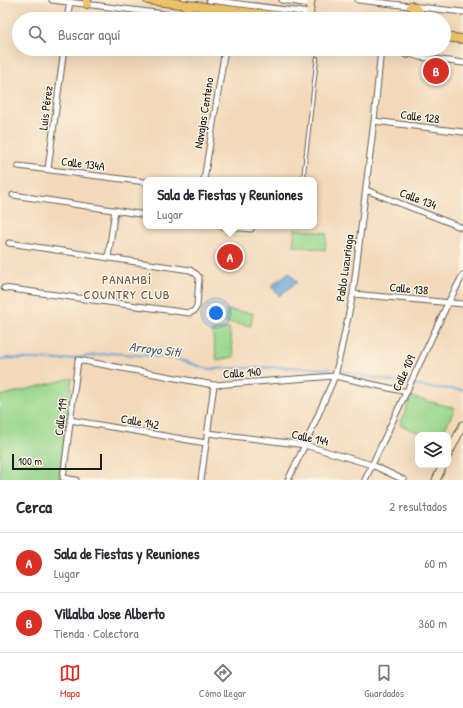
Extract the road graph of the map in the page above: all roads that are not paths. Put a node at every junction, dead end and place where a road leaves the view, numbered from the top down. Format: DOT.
graph roads {
  1 [pos="52,0"];
  2 [pos="148,0"];
  3 [pos="209,0"];
  4 [pos="282,0"];
  5 [pos="358,0"];
  6 [pos="70,2"];
  7 [pos="87,2"];
  8 [pos="311,2"];
  9 [pos="188,5"];
  10 [pos="410,6"];
  11 [pos="69,12"];
  12 [pos="153,12"];
  13 [pos="187,12"];
  14 [pos="244,12"];
  15 [pos="284,12"];
  16 [pos="310,12"];
  17 [pos="418,12"];
  18 [pos="463,12"];
  19 [pos="451,37"];
  20 [pos="463,39"];
  21 [pos="63,56"];
  22 [pos="224,56"];
  23 [pos="381,56"];
  24 [pos="421,56"];
  25 [pos="317,58"];
  26 [pos="463,63"];
  27 [pos="374,121"];
  28 [pos="463,132"];
  29 [pos="18,166"];
  30 [pos="48,170"];
  31 [pos="204,177"];
  32 [pos="303,177"];
  33 [pos="143,182"];
  34 [pos="366,190"];
  35 [pos="12,195"];
  36 [pos="115,210"];
  37 [pos="143,213"];
  38 [pos="138,214"];
  39 [pos="143,215"];
  40 [pos="463,228"];
  41 [pos="9,243"];
  42 [pos="108,258"];
  43 [pos="463,275"];
  44 [pos="4,288"];
  45 [pos="353,294"];
  46 [pos="448,303"];
  47 [pos="463,304"];
  48 [pos="78,360"];
  49 [pos="335,376"];
  50 [pos="214,385"];
  51 [pos="407,392"];
  52 [pos="70,420"];
  53 [pos="463,425"];
  54 [pos="208,433"];
  55 [pos="206,443"];
  56 [pos="305,445"];
  57 [pos="451,449"];
  58 [pos="372,465"];
  59 [pos="442,468"];
  60 [pos="76,480"];
  61 [pos="201,480"];
  62 [pos="288,480"];
  63 [pos="364,480"];
  64 [pos="404,480"];
  65 [pos="436,480"];
  1 -- 6 [label="street"];
  2 -- 9 [label="highway"];
  3 -- 15 [label="street"];
  4 -- 8 [label="street"];
  5 -- 10 [label="street"];
  6 -- 7 [label="street"];
  6 -- 11 [label="street"];
  7 -- 12 [label="street"];
  8 -- 16 [label="main road"];
  9 -- 13 [label="highway"];
  9 -- 14 [label="highway"];
  10 -- 17 [label="highway"];
  10 -- 18 [label="street"];
  19 -- 20 [label="highway"];
  21 -- 30 [label="street, Luis Pérez"];
  22 -- 31 [label="street, Navajas Centeno"];
  23 -- 27 [label="street, Pablo Luzuriaga"];
  24 -- 26 [label="street"];
  25 -- 32 [label="lane"];
  27 -- 28 [label="street, Calle 128"];
  27 -- 34 [label="street, Pablo Luzuriaga"];
  29 -- 30 [label="street, Calle 134A"];
  30 -- 33 [label="street, Calle 134A"];
  34 -- 40 [label="street, Calle 134"];
  34 -- 45 [label="street, Pablo Luzuriaga"];
  35 -- 36 [label="street"];
  36 -- 38 [label="street"];
  36 -- 42 [label="street"];
  37 -- 38 [label="street"];
  38 -- 39 [label="street"];
  41 -- 42 [label="street"];
  42 -- 44 [label="street"];
  43 -- 46 [label="street, Calle 109"];
  45 -- 46 [label="street, Calle 138"];
  45 -- 49 [label="street, Pablo Luzuriaga"];
  46 -- 47 [label="street, Calle 138"];
  46 -- 51 [label="street, Calle 109"];
  48 -- 50 [label="street, Calle 140"];
  48 -- 52 [label="street, Calle 119"];
  49 -- 50 [label="street, Calle 140"];
  49 -- 51 [label="street, Calle 140"];
  49 -- 56 [label="street, Pablo Luzuriaga"];
  50 -- 54 [label="street"];
  51 -- 58 [label="street, Calle 109"];
  52 -- 55 [label="street, Calle 142"];
  52 -- 60 [label="street, Calle 119"];
  53 -- 57 [label="main road"];
  54 -- 55 [label="street"];
  54 -- 56 [label="street, Calle 144"];
  55 -- 61 [label="street"];
  56 -- 58 [label="street, Calle 144"];
  56 -- 62 [label="street, Pablo Luzuriaga"];
  58 -- 63 [label="street, Calle 109"];
  58 -- 64 [label="street, Calle 144"];
  59 -- 65 [label="main road"];
}
